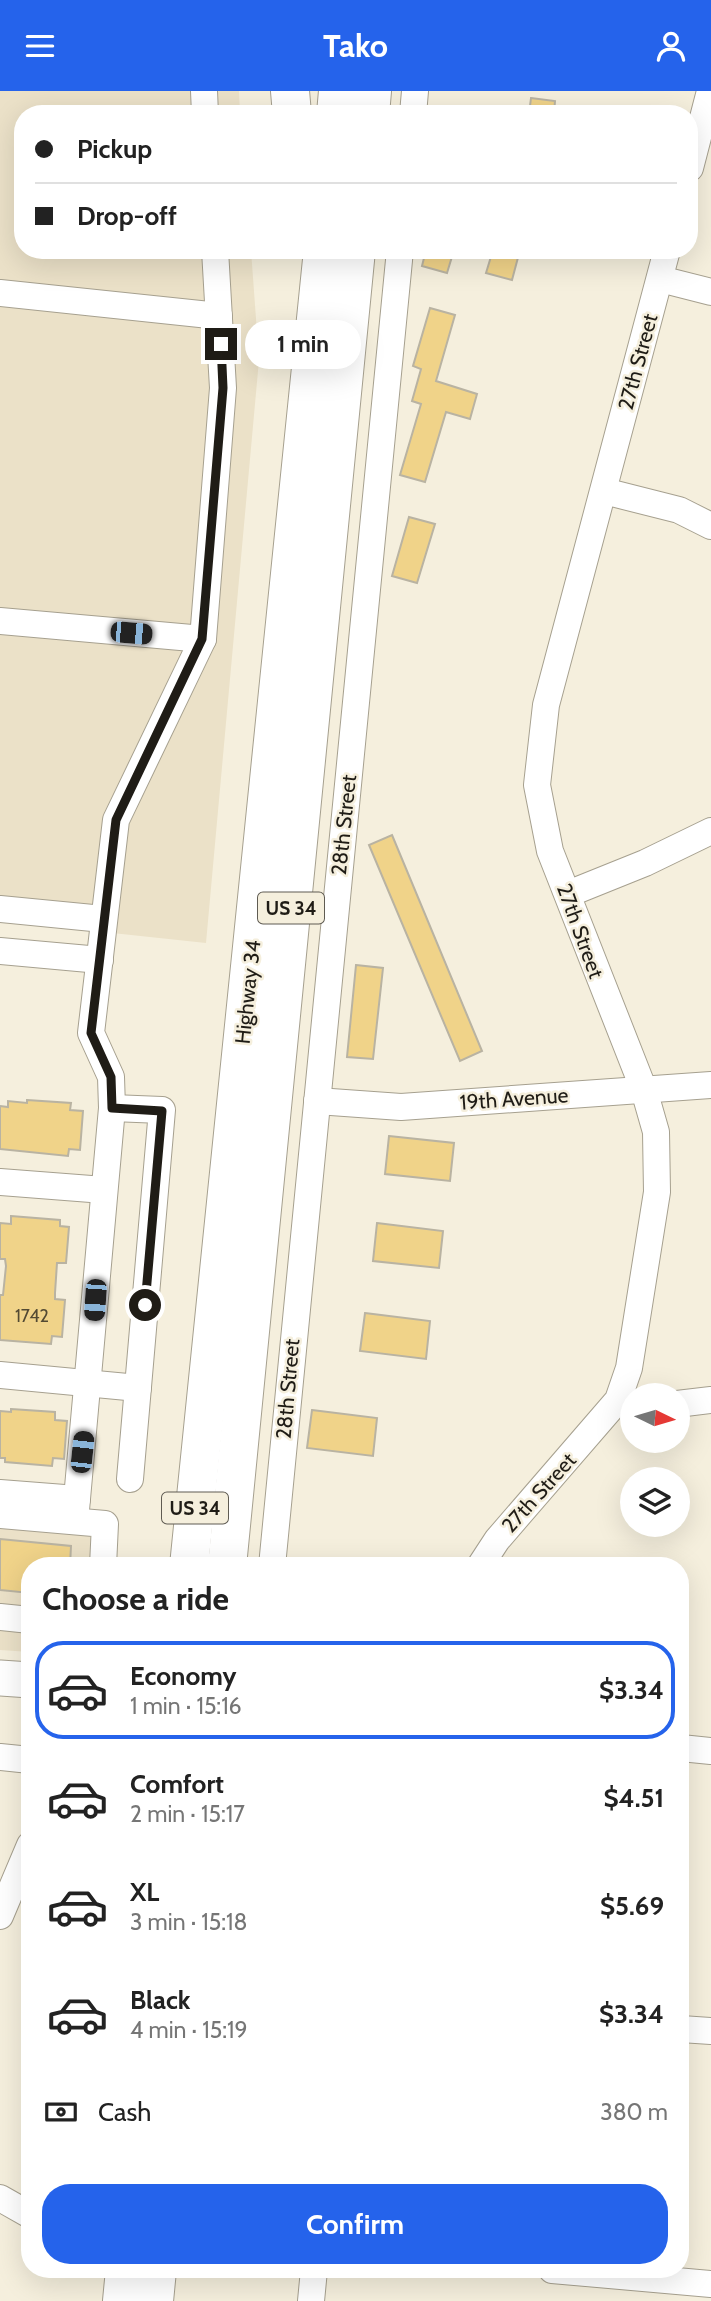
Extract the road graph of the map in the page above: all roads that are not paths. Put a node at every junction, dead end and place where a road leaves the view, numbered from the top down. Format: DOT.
graph roads {
  1 [pos="710,91"];
  2 [pos="698,137"];
  3 [pos="216,259"];
  4 [pos="301,259"];
  5 [pos="322,259"];
  6 [pos="355,259"];
  7 [pos="399,259"];
  8 [pos="665,259"];
  9 [pos="660,279"];
  10 [pos="711,292"];
  11 [pos="0,293"];
  12 [pos="219,316"];
  13 [pos="604,491"];
  14 [pos="711,526"];
  15 [pos="297,530"];
  16 [pos="0,621"];
  17 [pos="202,639"];
  18 [pos="711,831"];
  19 [pos="568,894"];
  20 [pos="0,909"];
  21 [pos="103,919"];
  22 [pos="0,951"];
  23 [pos="100,960"];
  24 [pos="711,1085"];
  25 [pos="644,1090"];
  26 [pos="317,1101"];
  27 [pos="112,1108"];
  28 [pos="0,1182"];
  29 [pos="104,1190"];
  30 [pos="0,1375"];
  31 [pos="88,1383"];
  32 [pos="627,1383"];
  33 [pos="138,1388"];
  34 [pos="711,1400"];
  35 [pos="690,1402"];
  36 [pos="620,1406"];
  37 [pos="130,1479"];
  38 [pos="0,1493"];
  39 [pos="76,1510"];
  40 [pos="0,1515"];
  41 [pos="103,1557"];
  42 [pos="190,1557"];
  43 [pos="228,1557"];
  44 [pos="272,1557"];
  45 [pos="486,1557"];
  46 [pos="0,1617"];
  47 [pos="21,1618"];
  48 [pos="0,1678"];
  49 [pos="21,1679"];
  50 [pos="689,1749"];
  51 [pos="711,1751"];
  52 [pos="0,1757"];
  53 [pos="21,1759"];
  54 [pos="21,1866"];
  55 [pos="0,1916"];
  56 [pos="689,2030"];
  57 [pos="711,2031"];
  58 [pos="0,2198"];
  59 [pos="21,2210"];
  60 [pos="124,2278"];
  61 [pos="156,2278"];
  62 [pos="313,2278"];
  63 [pos="643,2278"];
  64 [pos="711,2284"];
  65 [pos="122,2301"];
  66 [pos="154,2301"];
  67 [pos="311,2301"];
  1 -- 2 [label="street"];
  3 -- 12 [label="street"];
  4 -- 15 [label="highway"];
  5 -- 15 [label="highway, Highway 34 / US 34"];
  6 -- 43 [label="highway, Highway 34 / US 34"];
  7 -- 26 [label="street, 28th Street"];
  8 -- 9 [label="street, 27th Street"];
  9 -- 10 [label="street"];
  9 -- 13 [label="street, 27th Street"];
  11 -- 12 [label="street"];
  12 -- 17 [label="street"];
  13 -- 14 [label="street"];
  13 -- 19 [label="street, 27th Street"];
  15 -- 42 [label="highway, Highway 34 / US 34"];
  16 -- 17 [label="street"];
  17 -- 21 [label="street"];
  18 -- 19 [label="street"];
  19 -- 25 [label="street, 27th Street"];
  20 -- 21 [label="street"];
  21 -- 23 [label="street"];
  22 -- 23 [label="street"];
  23 -- 27 [label="street"];
  24 -- 25 [label="street, 19th Avenue"];
  25 -- 26 [label="street, 19th Avenue"];
  25 -- 32 [label="street, 27th Street"];
  26 -- 44 [label="street, 28th Street"];
  27 -- 29 [label="street"];
  27 -- 33 [label="street"];
  28 -- 29 [label="street"];
  29 -- 31 [label="street"];
  30 -- 31 [label="street"];
  31 -- 33 [label="street"];
  31 -- 39 [label="street"];
  33 -- 37 [label="street"];
  34 -- 35 [label="street"];
  36 -- 45 [label="street, 27th Street"];
  38 -- 39 [label="street"];
  39 -- 40 [label="street"];
  39 -- 41 [label="street"];
  46 -- 47 [label="street"];
  48 -- 49 [label="main road"];
  50 -- 51 [label="street"];
  52 -- 53 [label="street"];
  54 -- 55 [label="street"];
  56 -- 57 [label="street"];
  58 -- 59 [label="street"];
  60 -- 65 [label="highway"];
  61 -- 66 [label="highway"];
  62 -- 67 [label="street"];
  63 -- 64 [label="street"];
}
